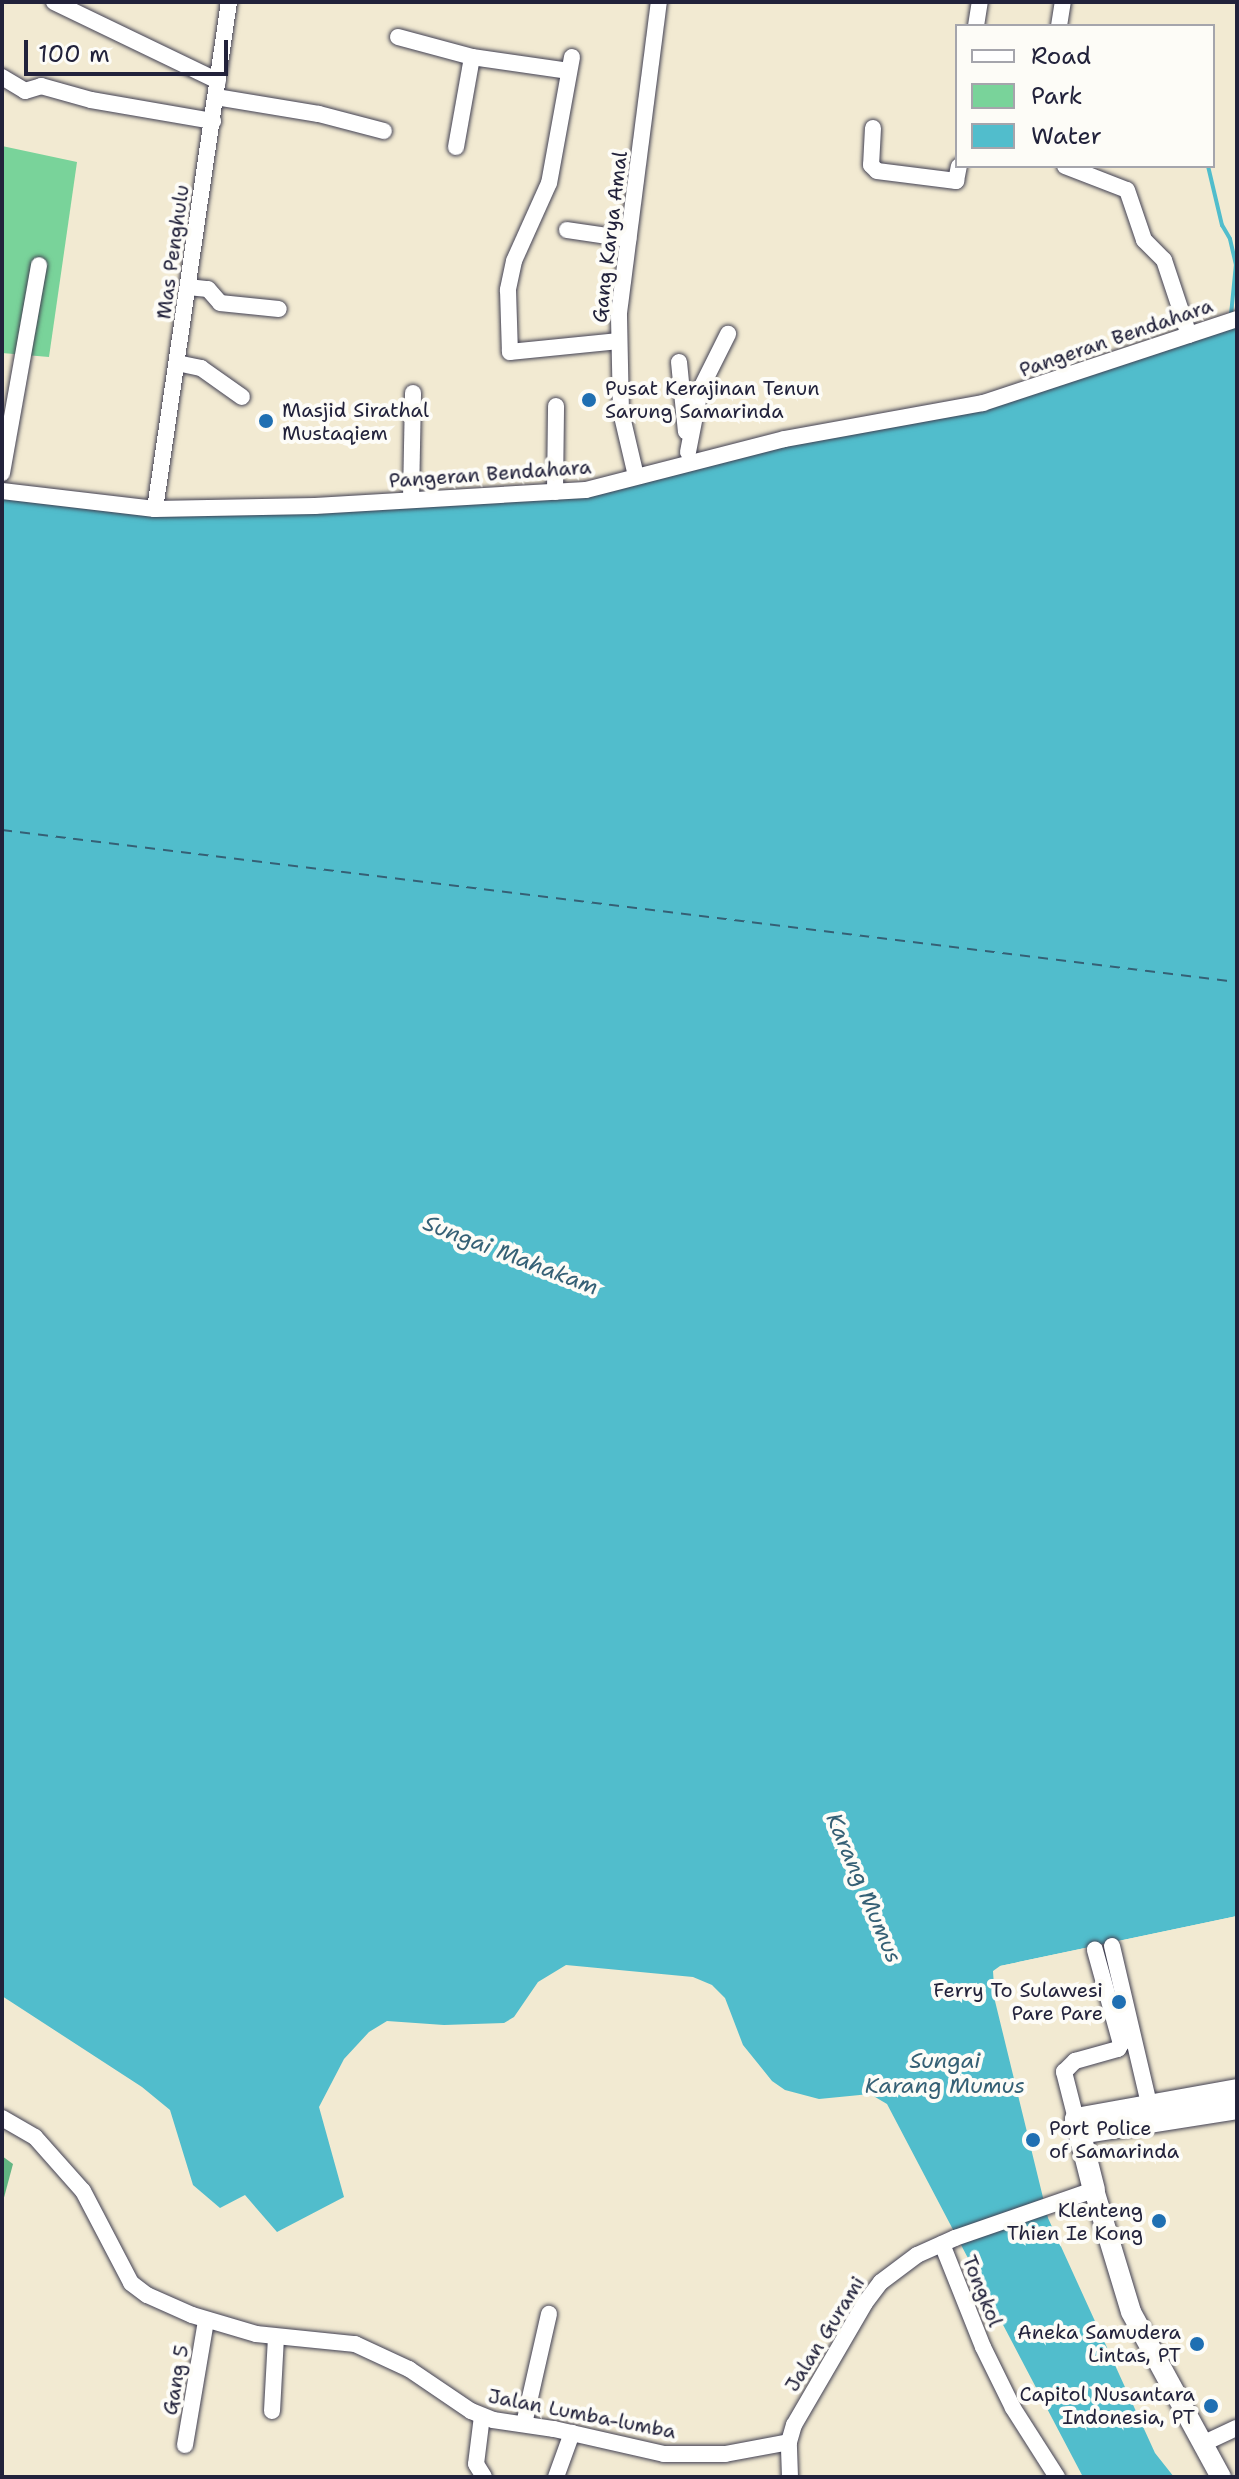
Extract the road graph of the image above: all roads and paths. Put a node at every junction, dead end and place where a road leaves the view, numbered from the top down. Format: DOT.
graph roads {
  1 [pos="54,2"];
  2 [pos="229,2"];
  3 [pos="659,2"];
  4 [pos="980,2"];
  5 [pos="1063,2"];
  6 [pos="976,24"];
  7 [pos="1059,24"];
  8 [pos="398,37"];
  9 [pos="472,57"];
  10 [pos="2,77"];
  11 [pos="217,89"];
  12 [pos="213,121"];
  13 [pos="873,128"];
  14 [pos="384,131"];
  15 [pos="456,147"];
  16 [pos="959,168"];
  17 [pos="1070,168"];
  18 [pos="567,230"];
  19 [pos="628,239"];
  20 [pos="39,265"];
  21 [pos="196,287"];
  22 [pos="279,309"];
  23 [pos="1237,319"];
  24 [pos="728,334"];
  25 [pos="1189,335"];
  26 [pos="618,341"];
  27 [pos="679,362"];
  28 [pos="184,364"];
  29 [pos="413,393"];
  30 [pos="242,397"];
  31 [pos="556,406"];
  32 [pos="689,458"];
  33 [pos="2,473"];
  34 [pos="636,476"];
  35 [pos="2,491"];
  36 [pos="555,492"];
  37 [pos="411,499"];
  38 [pos="155,509"];
  39 [pos="1112,1946"];
  40 [pos="1095,1950"];
  41 [pos="1237,2090"];
  42 [pos="1149,2104"];
  43 [pos="1237,2108"];
  44 [pos="2,2118"];
  45 [pos="1078,2126"];
  46 [pos="1094,2190"];
  47 [pos="948,2241"];
  48 [pos="549,2314"];
  49 [pos="206,2321"];
  50 [pos="276,2337"];
  51 [pos="272,2411"];
  52 [pos="482,2416"];
  53 [pos="524,2424"];
  54 [pos="1237,2428"];
  55 [pos="572,2433"];
  56 [pos="789,2442"];
  57 [pos="1202,2444"];
  58 [pos="185,2445"];
  59 [pos="484,2477"];
  60 [pos="556,2477"];
  61 [pos="790,2477"];
  62 [pos="1057,2477"];
  63 [pos="1221,2477"];
  1 -- 11 [label="street"];
  2 -- 11 [label="street, Mas Penghulu"];
  3 -- 19 [label="street, Gang Karya Amal"];
  4 -- 6 [label="street"];
  5 -- 7 [label="street"];
  8 -- 9 [label="street"];
  9 -- 15 [label="street"];
  9 -- 26 [label="street"];
  10 -- 12 [label="street"];
  11 -- 12 [label="street, Mas Penghulu"];
  11 -- 14 [label="street"];
  12 -- 21 [label="street, Mas Penghulu"];
  13 -- 16 [label="street"];
  17 -- 25 [label="street"];
  18 -- 19 [label="street"];
  19 -- 26 [label="street, Gang Karya Amal"];
  20 -- 33 [label="street"];
  21 -- 22 [label="street"];
  21 -- 28 [label="street, Mas Penghulu"];
  23 -- 25 [label="street, Pangeran Bendahara"];
  24 -- 32 [label="street"];
  25 -- 32 [label="street, Pangeran Bendahara"];
  26 -- 34 [label="street, Gang Karya Amal"];
  27 -- 32 [label="street"];
  28 -- 30 [label="street"];
  28 -- 38 [label="street, Mas Penghulu"];
  29 -- 37 [label="street"];
  31 -- 36 [label="street"];
  32 -- 34 [label="street, Pangeran Bendahara"];
  34 -- 36 [label="street, Pangeran Bendahara"];
  35 -- 38 [label="street, Pangeran Bendahara"];
  36 -- 37 [label="street, Pangeran Bendahara"];
  37 -- 38 [label="street, Pangeran Bendahara"];
  39 -- 42 [label="street"];
  40 -- 45 [label="street"];
  41 -- 42 [label="highway"];
  42 -- 45 [label="highway"];
  43 -- 45 [label="highway"];
  44 -- 49 [label="street, Jalan Lumba-lumba"];
  45 -- 46 [label="highway"];
  46 -- 47 [label="street, Jalan Gurami"];
  46 -- 57 [label="main road"];
  47 -- 56 [label="street, Jalan Gurami"];
  47 -- 62 [label="street, Tongkol"];
  48 -- 53 [label="street"];
  49 -- 50 [label="street, Jalan Lumba-lumba"];
  49 -- 58 [label="street, Gang 5"];
  50 -- 51 [label="street"];
  50 -- 52 [label="street, Jalan Lumba-lumba"];
  52 -- 53 [label="street, Jalan Lumba-lumba"];
  52 -- 59 [label="street"];
  53 -- 55 [label="street, Jalan Lumba-lumba"];
  54 -- 57 [label="street"];
  55 -- 56 [label="street, Jalan Lumba-lumba"];
  55 -- 60 [label="street"];
  56 -- 61 [label="street, Jalan Gurami"];
  57 -- 63 [label="main road"];
}
